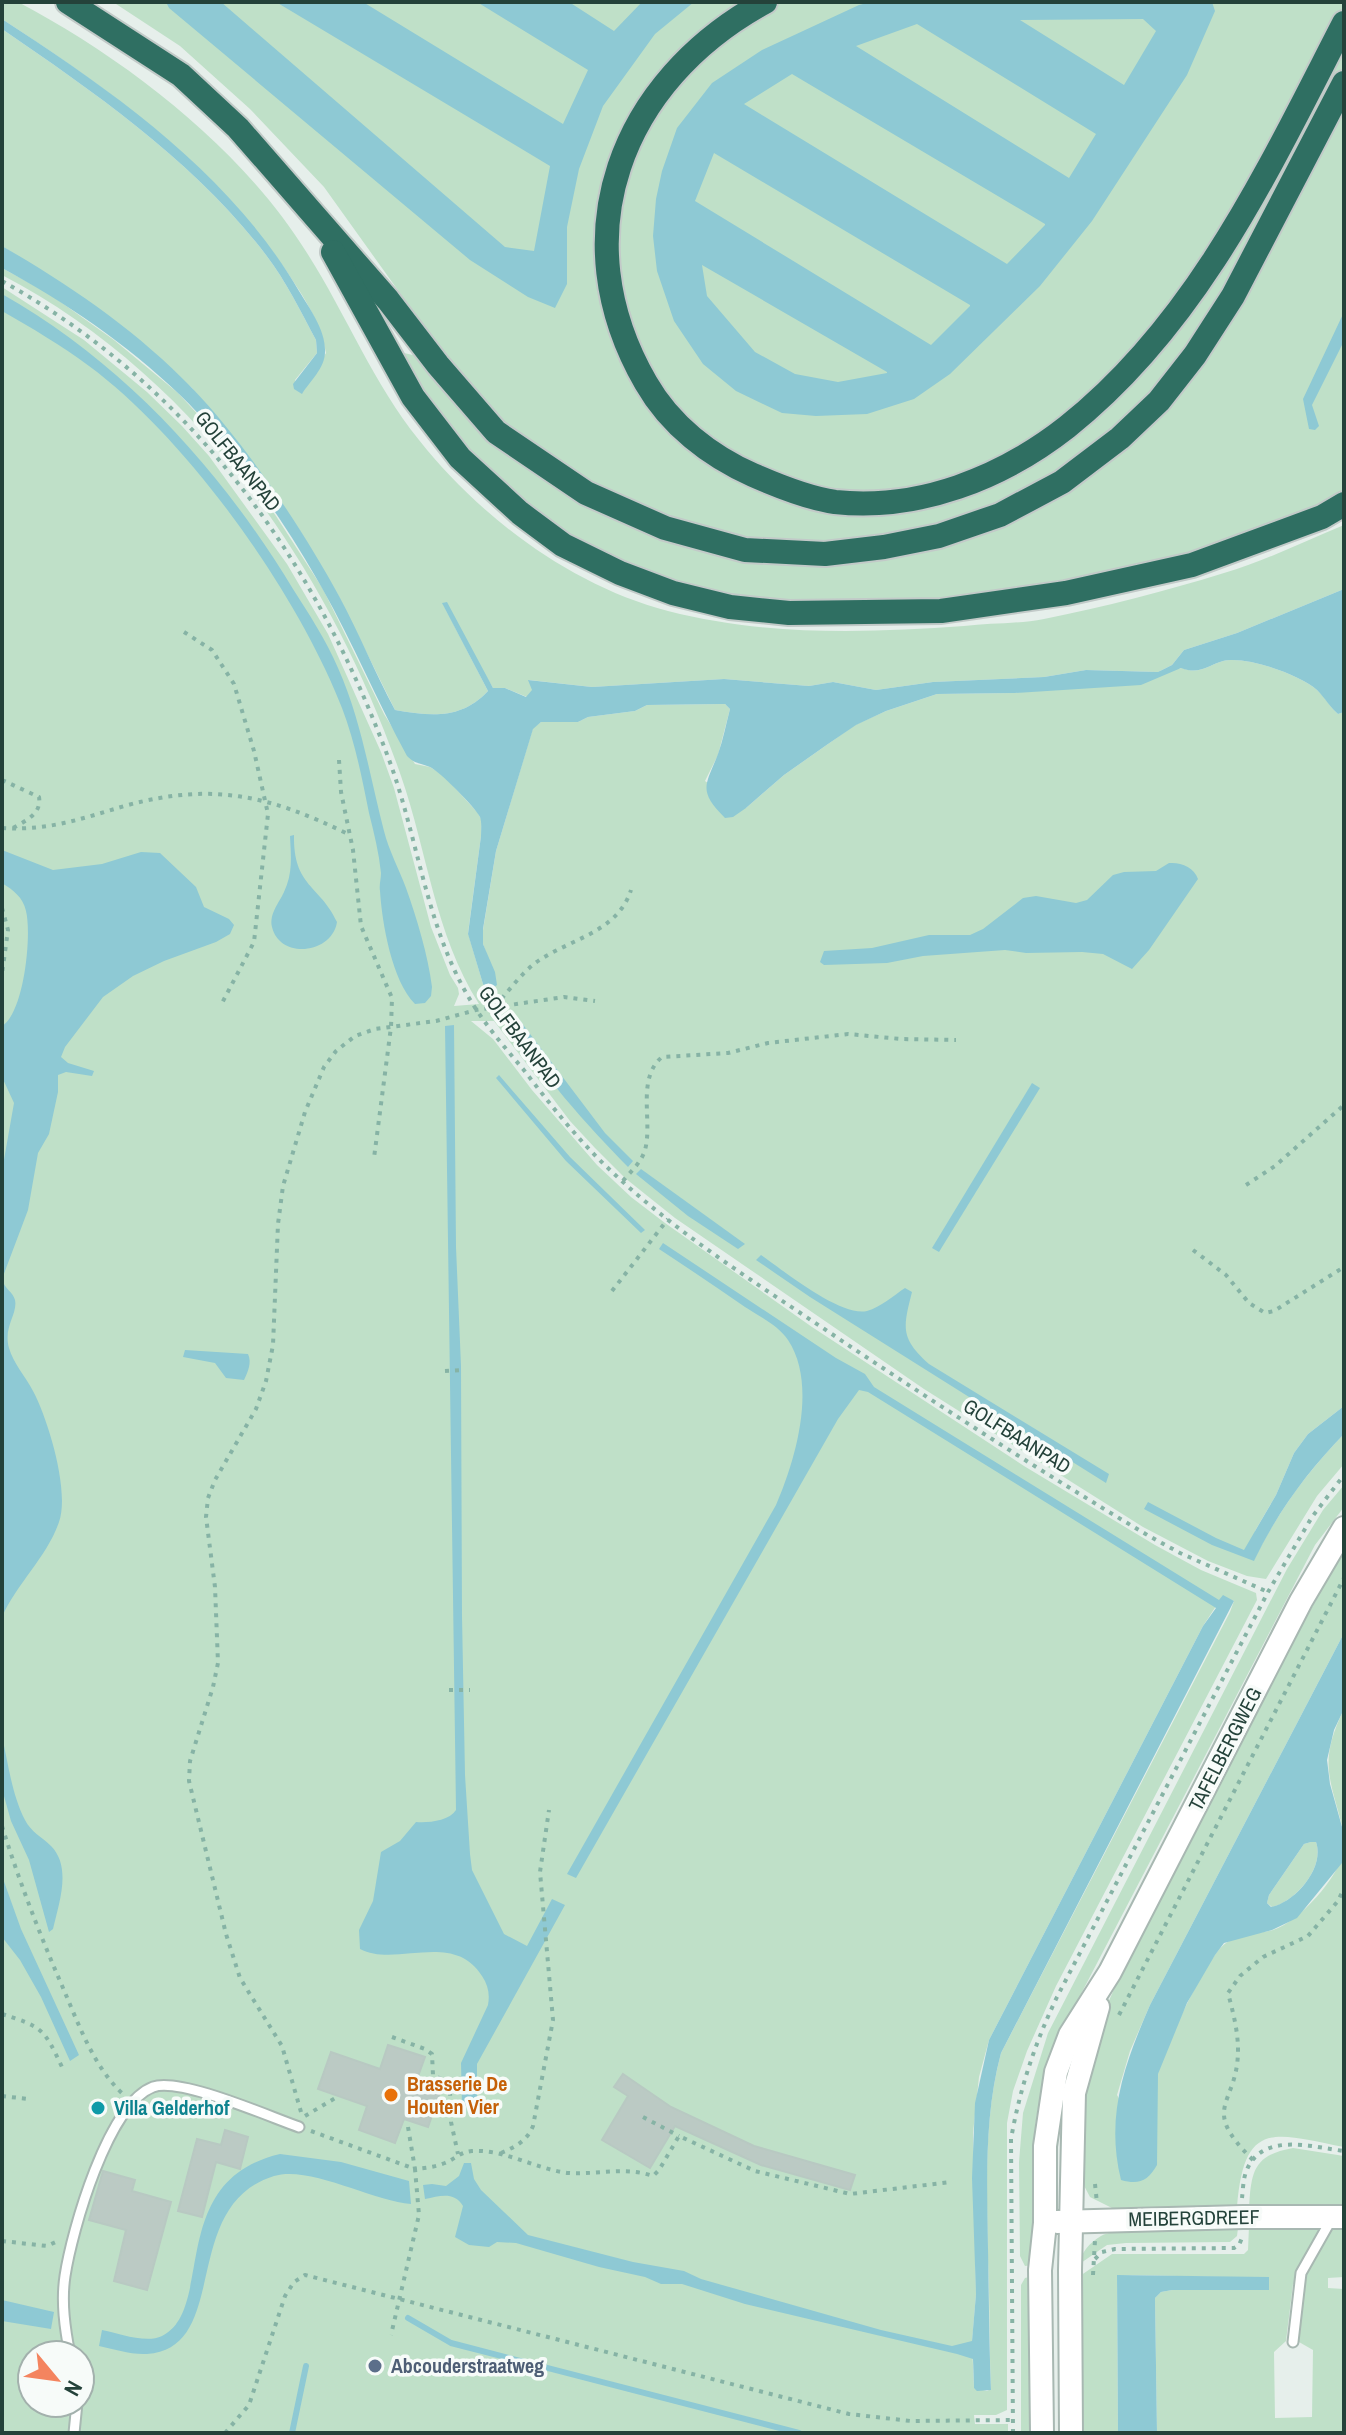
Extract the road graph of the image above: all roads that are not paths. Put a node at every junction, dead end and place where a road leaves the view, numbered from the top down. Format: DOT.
graph roads {
  1 [pos="68,2"];
  2 [pos="765,2"];
  3 [pos="1344,23"];
  4 [pos="1344,83"];
  5 [pos="309,208"];
  6 [pos="1344,504"];
  7 [pos="1344,1528"];
  8 [pos="1110,1972"];
  9 [pos="299,2127"];
  10 [pos="1338,2217"];
  11 [pos="1071,2222"];
  12 [pos="1045,2223"];
  13 [pos="68,2339"];
  14 [pos="1293,2342"];
  15 [pos="1042,2433"];
  16 [pos="1071,2433"];
  1 -- 5 [label="highway"];
  2 -- 3 [label="highway"];
  4 -- 5 [label="highway"];
  5 -- 6 [label="highway"];
  7 -- 8 [label="street, TAFELBERGWEG"];
  8 -- 11 [label="street, TAFELBERGWEG"];
  8 -- 12 [label="street, TAFELBERGWEG"];
  9 -- 13 [label="lane"];
  10 -- 11 [label="street, MEIBERGDREEF"];
  10 -- 14 [label="lane"];
  11 -- 12 [label="street, MEIBERGDREEF"];
  11 -- 16 [label="street, TAFELBERGWEG"];
  12 -- 15 [label="street, TAFELBERGWEG"];
}
